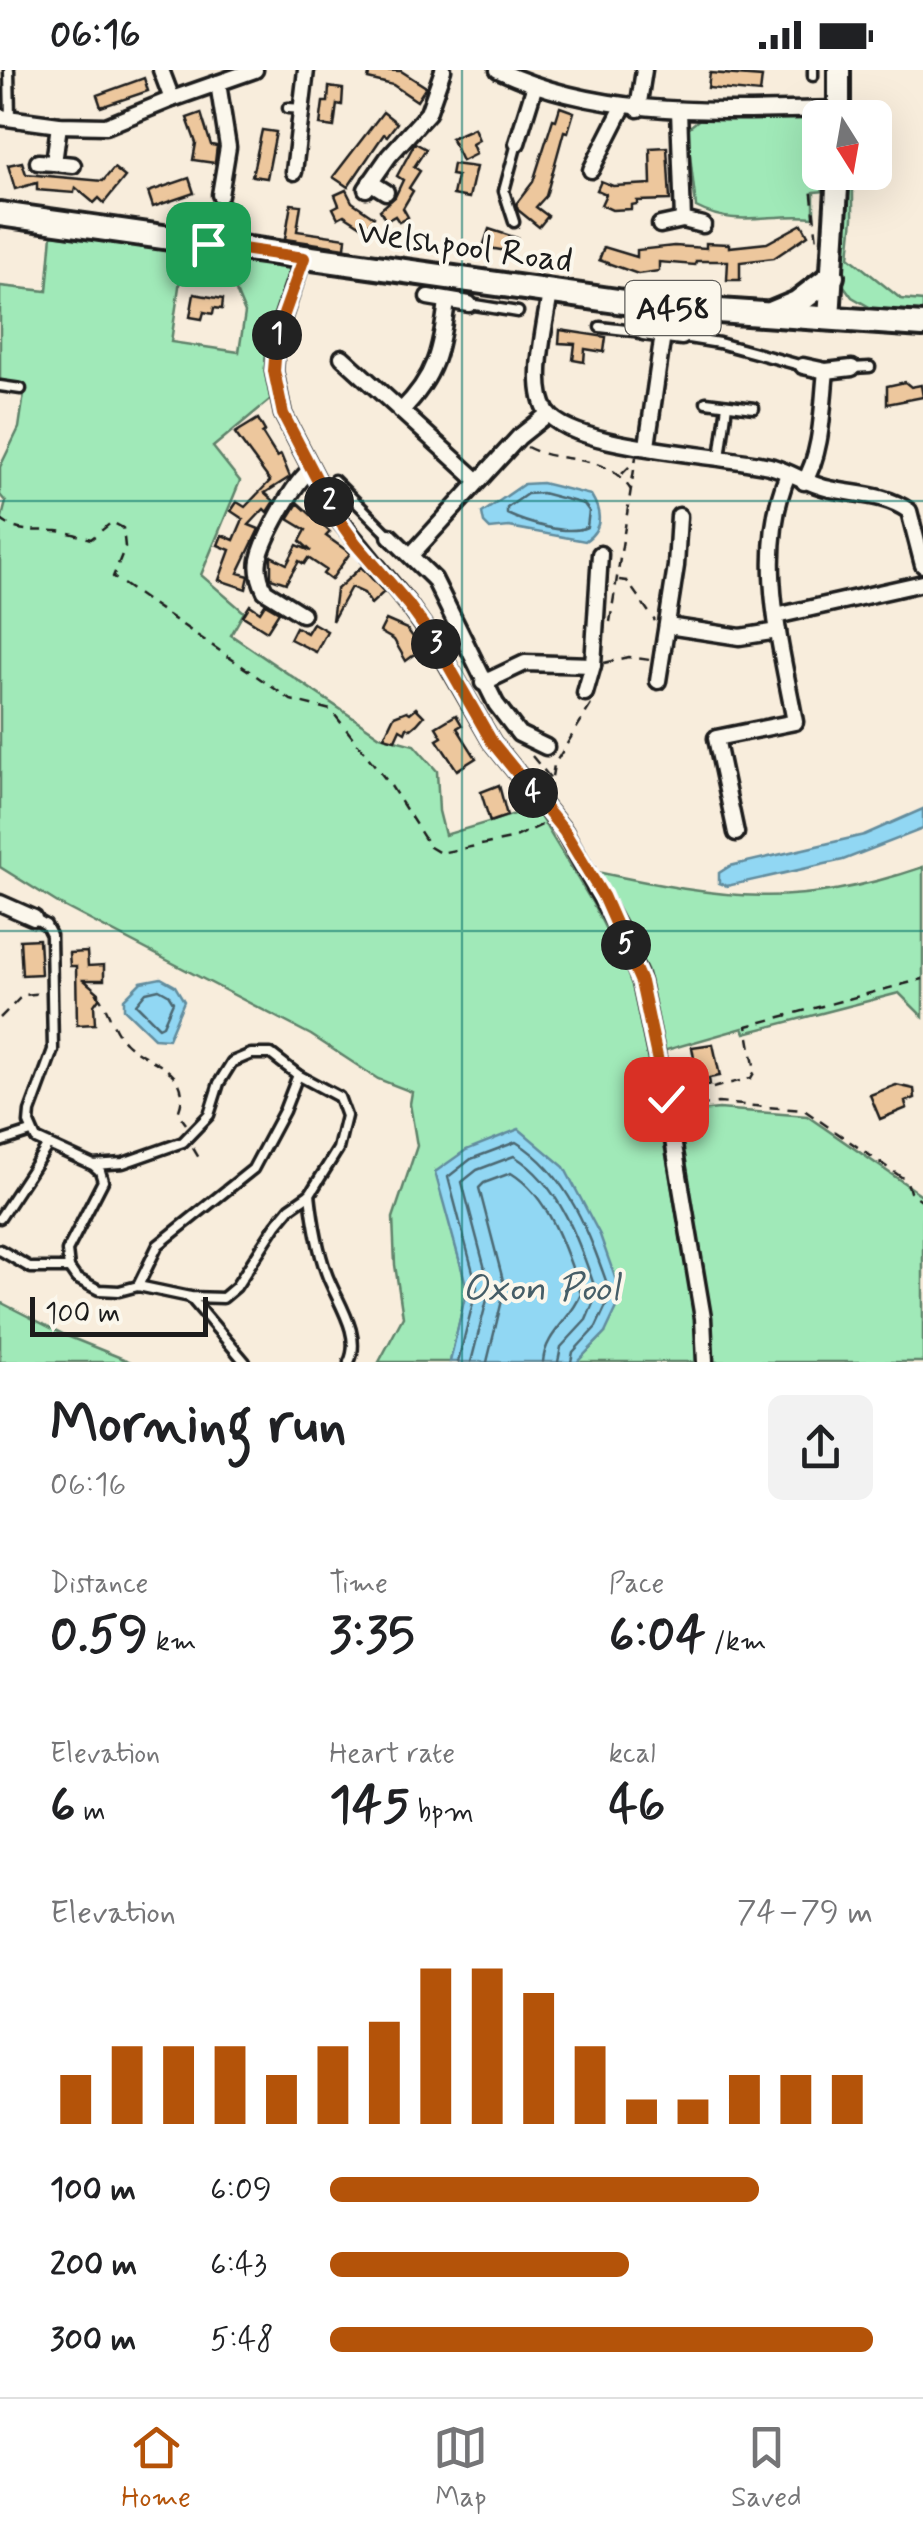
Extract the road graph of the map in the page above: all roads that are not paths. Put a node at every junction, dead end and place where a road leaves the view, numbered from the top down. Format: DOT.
graph roads {
  1 [pos="9,70"];
  2 [pos="160,70"];
  3 [pos="256,70"];
  4 [pos="306,70"];
  5 [pos="444,70"];
  6 [pos="498,70"];
  7 [pos="644,70"];
  8 [pos="839,70"];
  9 [pos="218,83"];
  10 [pos="534,86"];
  11 [pos="172,98"];
  12 [pos="840,100"];
  13 [pos="631,108"];
  14 [pos="679,110"];
  15 [pos="802,111"];
  16 [pos="5,117"];
  17 [pos="58,125"];
  18 [pos="517,143"];
  19 [pos="38,162"];
  20 [pos="54,163"];
  21 [pos="73,165"];
  22 [pos="591,170"];
  23 [pos="294,172"];
  24 [pos="837,190"];
  25 [pos="386,192"];
  26 [pos="220,195"];
  27 [pos="0,214"];
  28 [pos="684,220"];
  29 [pos="514,222"];
  30 [pos="660,225"];
  31 [pos="704,225"];
  32 [pos="304,258"];
  33 [pos="832,276"];
  34 [pos="550,292"];
  35 [pos="428,297"];
  36 [pos="447,301"];
  37 [pos="469,304"];
  38 [pos="518,312"];
  39 [pos="765,315"];
  40 [pos="829,319"];
  41 [pos="923,325"];
  42 [pos="600,327"];
  43 [pos="643,332"];
  44 [pos="663,334"];
  45 [pos="682,337"];
  46 [pos="342,357"];
  47 [pos="802,366"];
  48 [pos="852,368"];
  49 [pos="870,368"];
  50 [pos="826,371"];
  51 [pos="0,386"];
  52 [pos="20,390"];
  53 [pos="706,402"];
  54 [pos="727,404"];
  55 [pos="754,408"];
  56 [pos="401,411"];
  57 [pos="548,414"];
  58 [pos="647,446"];
  59 [pos="720,458"];
  60 [pos="310,470"];
  61 [pos="788,474"];
  62 [pos="334,480"];
  63 [pos="477,480"];
  64 [pos="804,482"];
  65 [pos="678,516"];
  66 [pos="390,536"];
  67 [pos="600,554"];
  68 [pos="411,555"];
  69 [pos="923,565"];
  70 [pos="923,583"];
  71 [pos="302,614"];
  72 [pos="777,624"];
  73 [pos="668,626"];
  74 [pos="593,665"];
  75 [pos="658,681"];
  76 [pos="483,683"];
  77 [pos="585,692"];
  78 [pos="546,747"];
  79 [pos="736,833"];
  80 [pos="0,903"];
  81 [pos="34,918"];
  82 [pos="298,1075"];
  83 [pos="31,1132"];
  84 [pos="0,1142"];
  85 [pos="48,1145"];
  86 [pos="93,1165"];
  87 [pos="310,1194"];
  88 [pos="0,1218"];
  89 [pos="0,1250"];
  90 [pos="69,1268"];
  91 [pos="138,1286"];
  92 [pos="190,1297"];
  93 [pos="245,1362"];
  94 [pos="348,1362"];
  95 [pos="705,1362"];
  1 -- 16 [label="lane"];
  2 -- 11 [label="street"];
  3 -- 9 [label="street"];
  4 -- 23 [label="street"];
  5 -- 25 [label="street"];
  6 -- 10 [label="street"];
  7 -- 13 [label="street"];
  8 -- 12 [label="street"];
  9 -- 11 [label="street"];
  9 -- 26 [label="street"];
  10 -- 13 [label="street"];
  10 -- 18 [label="street"];
  11 -- 17 [label="street"];
  13 -- 14 [label="street"];
  13 -- 22 [label="street"];
  14 -- 15 [label="street"];
  14 -- 28 [label="street"];
  16 -- 17 [label="street"];
  17 -- 20 [label="street"];
  18 -- 29 [label="lane"];
  19 -- 20 [label="street"];
  20 -- 21 [label="street"];
  24 -- 33 [label="street"];
  27 -- 32 [label="main road, Welshpool Road / A458"];
  28 -- 30 [label="street"];
  28 -- 31 [label="street"];
  32 -- 34 [label="main road, Welshpool Road / A458"];
  32 -- 60 [label="street"];
  33 -- 39 [label="main road"];
  33 -- 40 [label="street"];
  34 -- 39 [label="main road, Welshpool Road / A458"];
  34 -- 57 [label="street"];
  35 -- 36 [label="street"];
  36 -- 37 [label="street"];
  36 -- 56 [label="street"];
  37 -- 38 [label="lane"];
  39 -- 40 [label="main road, Welshpool Road / A458"];
  40 -- 41 [label="main road, Welshpool Road / A458"];
  42 -- 43 [label="lane"];
  43 -- 44 [label="street"];
  44 -- 45 [label="street"];
  44 -- 58 [label="street"];
  45 -- 47 [label="lane"];
  46 -- 56 [label="street"];
  47 -- 50 [label="street"];
  48 -- 49 [label="lane"];
  48 -- 50 [label="street"];
  50 -- 64 [label="street"];
  51 -- 52 [label="lane"];
  53 -- 54 [label="lane"];
  54 -- 55 [label="lane"];
  54 -- 59 [label="lane"];
  56 -- 63 [label="street"];
  57 -- 58 [label="street"];
  57 -- 63 [label="street"];
  58 -- 59 [label="street"];
  59 -- 61 [label="street"];
  60 -- 71 [label="street"];
  60 -- 95 [label="street"];
  61 -- 64 [label="street"];
  61 -- 72 [label="street"];
  62 -- 66 [label="lane"];
  63 -- 68 [label="street"];
  64 -- 69 [label="street"];
  65 -- 73 [label="street"];
  66 -- 68 [label="street"];
  67 -- 74 [label="street"];
  68 -- 76 [label="street"];
  70 -- 72 [label="street"];
  72 -- 73 [label="street"];
  72 -- 79 [label="street"];
  73 -- 75 [label="street"];
  74 -- 76 [label="street"];
  74 -- 77 [label="street"];
  76 -- 78 [label="street"];
  80 -- 81 [label="street"];
  81 -- 83 [label="lane"];
  82 -- 86 [label="lane"];
  82 -- 87 [label="lane"];
  82 -- 91 [label="lane"];
  83 -- 84 [label="lane"];
  83 -- 85 [label="lane"];
  85 -- 86 [label="lane"];
  85 -- 88 [label="lane"];
  86 -- 90 [label="lane"];
  87 -- 92 [label="lane"];
  87 -- 94 [label="lane"];
  89 -- 90 [label="lane"];
  90 -- 91 [label="lane"];
  91 -- 92 [label="lane"];
  92 -- 93 [label="lane"];
}
